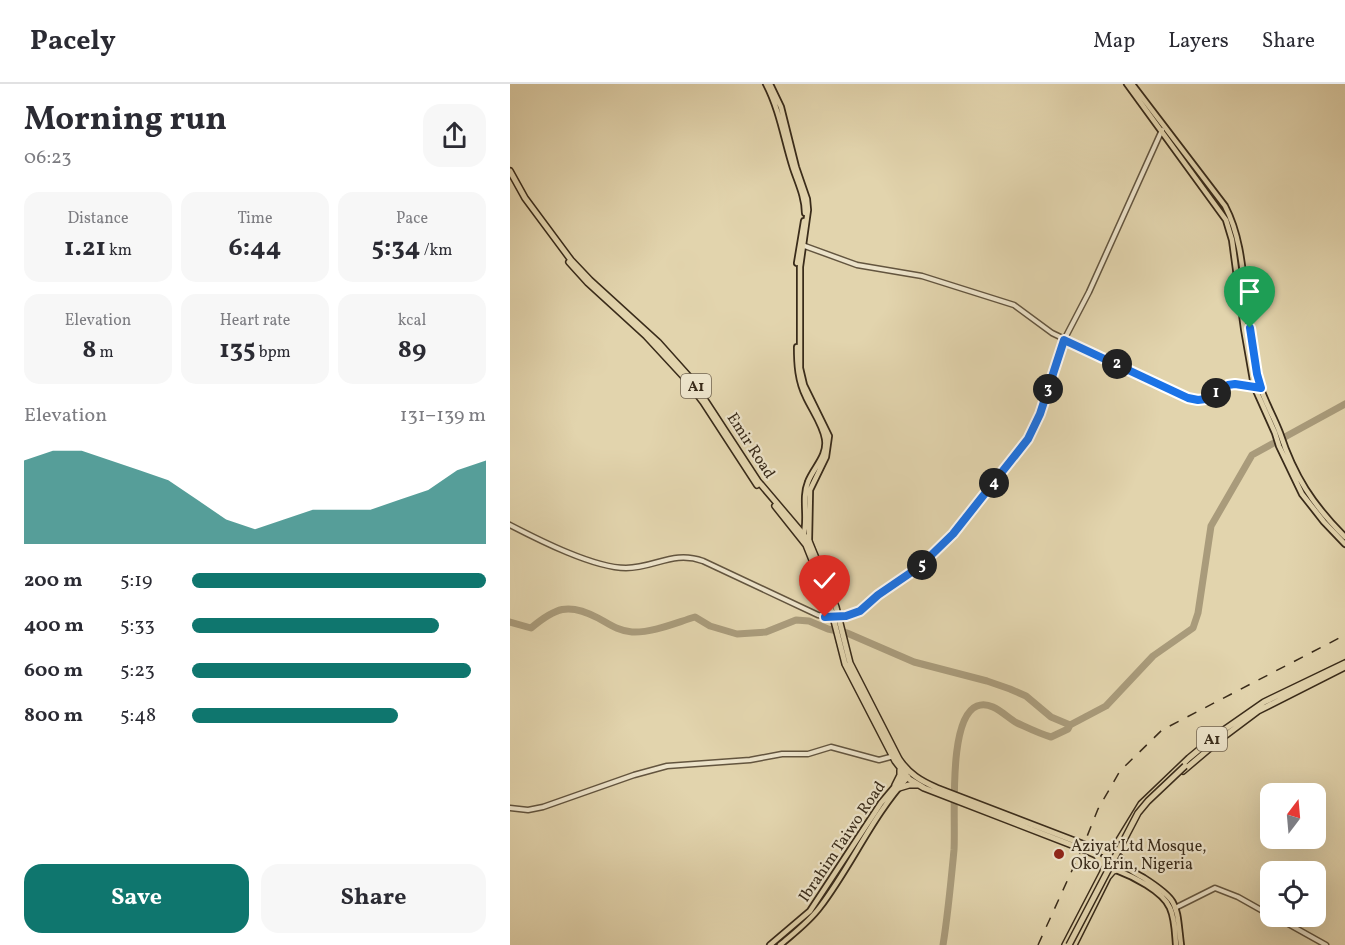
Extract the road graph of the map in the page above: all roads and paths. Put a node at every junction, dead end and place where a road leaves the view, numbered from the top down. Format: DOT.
graph roads {
  1 [pos="768,84"];
  2 [pos="1127,84"];
  3 [pos="1132,84"];
  4 [pos="1162,129"];
  5 [pos="510,171"];
  6 [pos="510,178"];
  7 [pos="801,245"];
  8 [pos="1064,340"];
  9 [pos="1254,387"];
  10 [pos="1261,388"];
  11 [pos="1277,432"];
  12 [pos="1281,445"];
  13 [pos="510,525"];
  14 [pos="1345,537"];
  15 [pos="805,540"];
  16 [pos="1345,544"];
  17 [pos="836,618"];
  18 [pos="1345,663"];
  19 [pos="1345,667"];
  20 [pos="1220,736"];
  21 [pos="895,755"];
  22 [pos="898,765"];
  23 [pos="908,774"];
  24 [pos="897,786"];
  25 [pos="921,786"];
  26 [pos="936,790"];
  27 [pos="959,798"];
  28 [pos="510,808"];
  29 [pos="1110,854"];
  30 [pos="1120,859"];
  31 [pos="1103,865"];
  32 [pos="1115,870"];
  33 [pos="1173,908"];
  34 [pos="1260,909"];
  35 [pos="1292,927"];
  36 [pos="770,945"];
  37 [pos="780,945"];
  38 [pos="1070,945"];
  39 [pos="1176,945"];
  40 [pos="1181,945"];
  41 [pos="1326,945"];
  1 -- 7 [label="main road"];
  2 -- 4 [label="main road"];
  3 -- 4 [label="main road"];
  4 -- 8 [label="street"];
  4 -- 9 [label="main road"];
  4 -- 10 [label="main road"];
  5 -- 15 [label="highway, Emir Road / A1"];
  6 -- 15 [label="highway, Emir Road / A1"];
  7 -- 8 [label="street"];
  7 -- 15 [label="main road"];
  8 -- 9 [label="street"];
  8 -- 17 [label="street"];
  9 -- 10 [label="street"];
  9 -- 11 [label="main road"];
  10 -- 11 [label="main road"];
  11 -- 12 [label="main road"];
  12 -- 14 [label="main road"];
  12 -- 16 [label="main road"];
  13 -- 17 [label="street"];
  15 -- 17 [label="highway, Emir Road / A1"];
  17 -- 21 [label="highway, Emir Road / A1"];
  18 -- 20 [label="highway, A1"];
  19 -- 20 [label="highway, A1"];
  20 -- 29 [label="highway, A1"];
  20 -- 30 [label="highway, A1"];
  20 -- 38 [label="highway, bridge"];
  21 -- 22 [label="highway, Emir Road / A1"];
  21 -- 23 [label="highway, Emir Road / A1"];
  21 -- 28 [label="street"];
  22 -- 23 [label="highway, Emir Road / A1"];
  22 -- 24 [label="highway"];
  23 -- 24 [label="main road, Ibrahim Taiwo Road"];
  23 -- 25 [label="highway, Ibrahim Taiwo Road / A1"];
  23 -- 26 [label="highway, Ibrahim Taiwo Road / A1"];
  24 -- 25 [label="highway"];
  24 -- 36 [label="main road, Ibrahim Taiwo Road"];
  24 -- 37 [label="main road, Ibrahim Taiwo Road"];
  25 -- 26 [label="highway, Ibrahim Taiwo Road / A1"];
  26 -- 27 [label="highway, Ibrahim Taiwo Road / A1"];
  27 -- 29 [label="highway, Ibrahim Taiwo Road / A1"];
  27 -- 31 [label="highway, Ibrahim Taiwo Road / A1"];
  29 -- 30 [label="highway, A1"];
  29 -- 31 [label="highway, A1"];
  30 -- 32 [label="highway, A1"];
  30 -- 33 [label="main road"];
  31 -- 32 [label="highway, A1"];
  31 -- 38 [label="highway"];
  32 -- 33 [label="main road"];
  32 -- 38 [label="highway"];
  33 -- 34 [label="street"];
  33 -- 39 [label="main road"];
  33 -- 40 [label="main road"];
  35 -- 41 [label="street"];
}
